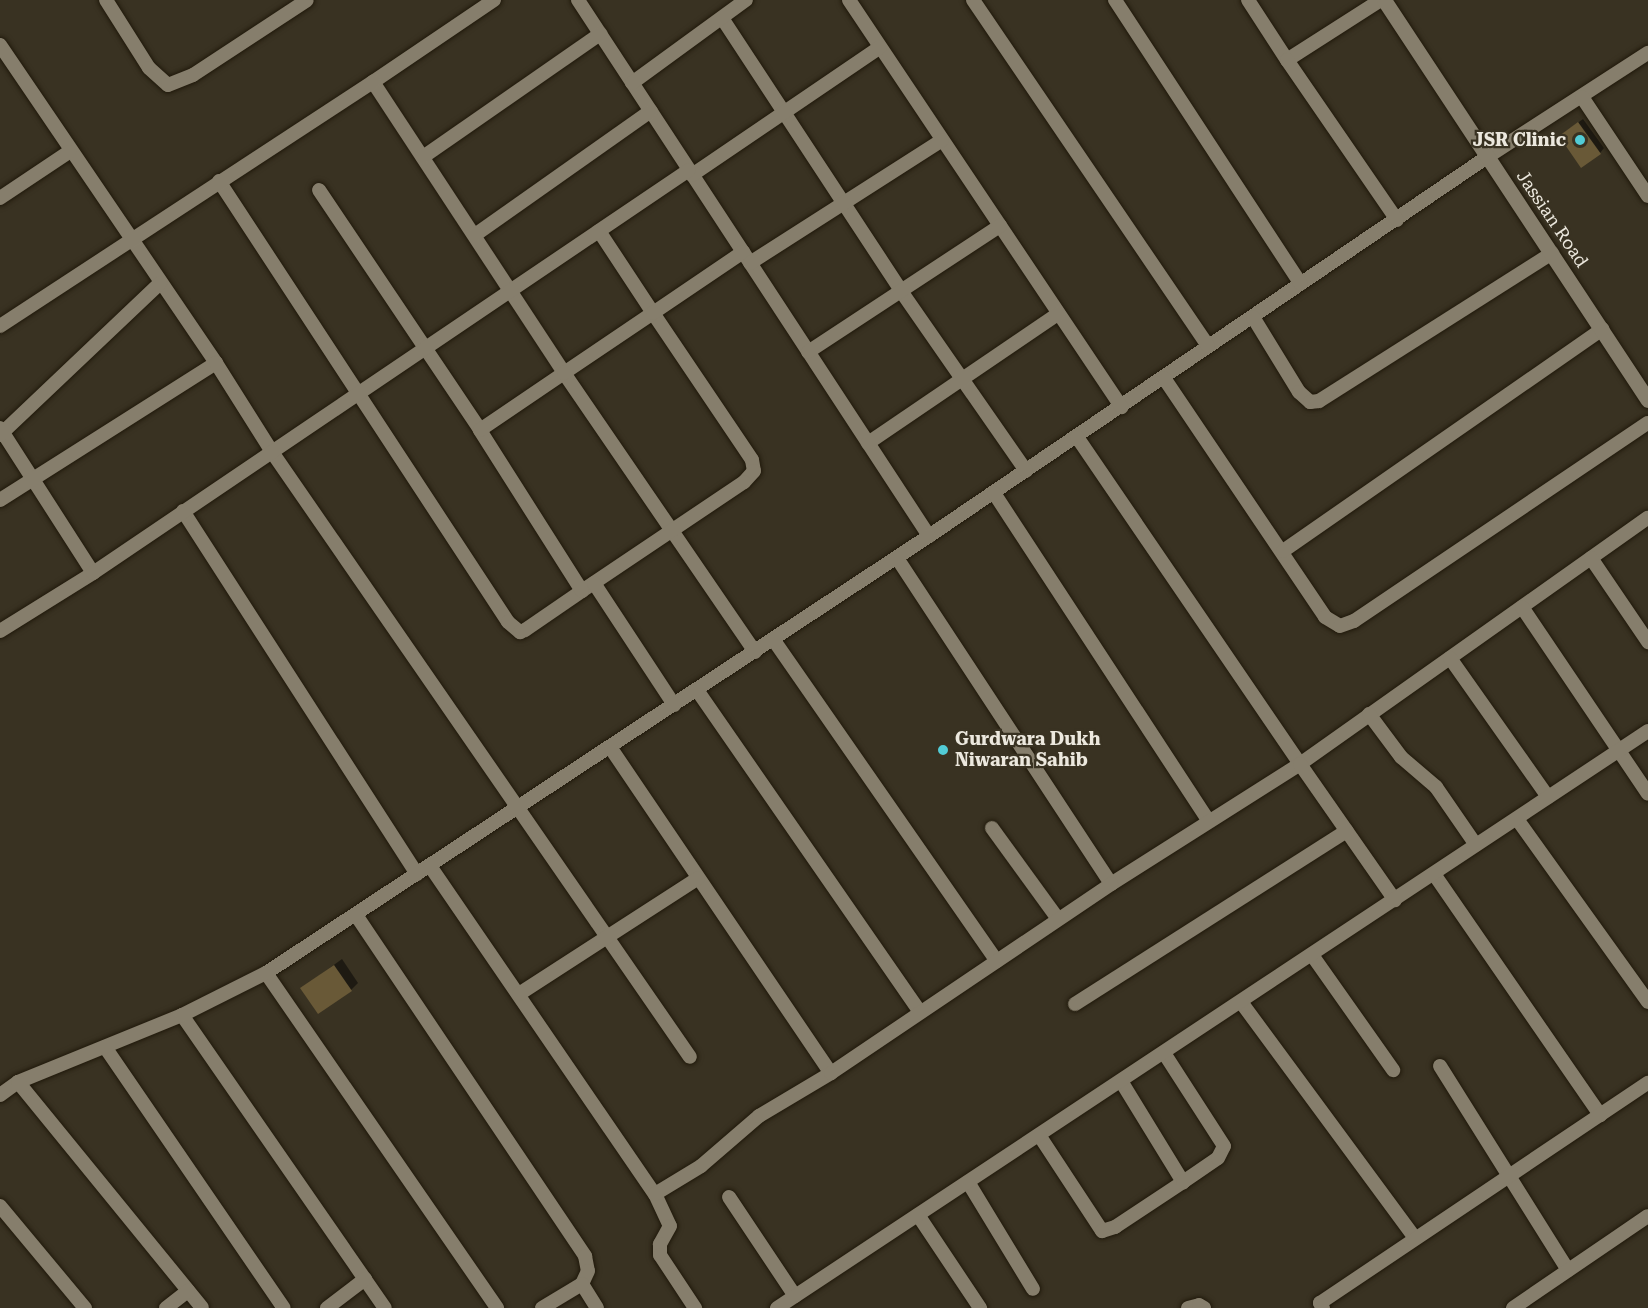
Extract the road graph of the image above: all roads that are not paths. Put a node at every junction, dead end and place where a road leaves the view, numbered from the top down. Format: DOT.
graph roads {
  1 [pos="106,0"];
  2 [pos="307,0"];
  3 [pos="494,0"];
  4 [pos="579,0"];
  5 [pos="746,0"];
  6 [pos="849,0"];
  7 [pos="973,0"];
  8 [pos="1114,0"];
  9 [pos="1248,0"];
  10 [pos="1382,0"];
  11 [pos="722,18"];
  12 [pos="600,34"];
  13 [pos="880,47"];
  14 [pos="1648,53"];
  15 [pos="3,55"];
  16 [pos="1287,60"];
  17 [pos="373,82"];
  18 [pos="632,83"];
  19 [pos="1582,97"];
  20 [pos="651,111"];
  21 [pos="784,112"];
  22 [pos="942,140"];
  23 [pos="69,152"];
  24 [pos="423,157"];
  25 [pos="1487,157"];
  26 [pos="690,172"];
  27 [pos="219,182"];
  28 [pos="319,189"];
  29 [pos="1648,196"];
  30 [pos="0,198"];
  31 [pos="843,203"];
  32 [pos="1397,220"];
  33 [pos="1000,226"];
  34 [pos="599,231"];
  35 [pos="475,235"];
  36 [pos="131,240"];
  37 [pos="1552,253"];
  38 [pos="746,257"];
  39 [pos="160,283"];
  40 [pos="1301,284"];
  41 [pos="511,290"];
  42 [pos="901,291"];
  43 [pos="653,312"];
  44 [pos="1058,314"];
  45 [pos="1253,317"];
  46 [pos="0,326"];
  47 [pos="1603,329"];
  48 [pos="1208,346"];
  49 [pos="425,348"];
  50 [pos="808,352"];
  51 [pos="216,363"];
  52 [pos="564,373"];
  53 [pos="963,378"];
  54 [pos="1164,378"];
  55 [pos="359,393"];
  56 [pos="1648,400"];
  57 [pos="1120,407"];
  58 [pos="1648,423"];
  59 [pos="480,430"];
  60 [pos="1,432"];
  61 [pos="1077,437"];
  62 [pos="868,443"];
  63 [pos="272,452"];
  64 [pos="1026,471"];
  65 [pos="33,478"];
  66 [pos="994,493"];
  67 [pos="0,500"];
  68 [pos="183,511"];
  69 [pos="1648,518"];
  70 [pos="670,531"];
  71 [pos="929,536"];
  72 [pos="1283,551"];
  73 [pos="897,558"];
  74 [pos="1591,558"];
  75 [pos="93,573"];
  76 [pos="588,587"];
  77 [pos="1522,608"];
  78 [pos="0,631"];
  79 [pos="773,639"];
  80 [pos="1648,642"];
  81 [pos="755,652"];
  82 [pos="1450,658"];
  83 [pos="697,690"];
  84 [pos="674,705"];
  85 [pos="1369,714"];
  86 [pos="1648,731"];
  87 [pos="610,747"];
  88 [pos="1619,752"];
  89 [pos="1300,764"];
  90 [pos="1648,794"];
  91 [pos="1548,797"];
  92 [pos="518,809"];
  93 [pos="1517,819"];
  94 [pos="1209,821"];
  95 [pos="992,828"];
  96 [pos="1347,831"];
  97 [pos="1476,845"];
  98 [pos="430,866"];
  99 [pos="417,874"];
  100 [pos="1434,874"];
  101 [pos="698,878"];
  102 [pos="1111,884"];
  103 [pos="1395,900"];
  104 [pos="356,915"];
  105 [pos="1058,919"];
  106 [pos="607,937"];
  107 [pos="1312,955"];
  108 [pos="997,961"];
  109 [pos="266,974"];
  110 [pos="519,994"];
  111 [pos="1241,1002"];
  112 [pos="1648,1002"];
  113 [pos="1075,1004"];
  114 [pos="920,1012"];
  115 [pos="182,1015"];
  116 [pos="105,1047"];
  117 [pos="1164,1053"];
  118 [pos="690,1057"];
  119 [pos="1440,1066"];
  120 [pos="1393,1070"];
  121 [pos="831,1073"];
  122 [pos="1121,1081"];
  123 [pos="18,1082"];
  124 [pos="1648,1083"];
  125 [pos="0,1095"];
  126 [pos="1600,1115"];
  127 [pos="1039,1135"];
  128 [pos="1508,1177"];
  129 [pos="968,1182"];
  130 [pos="1183,1182"];
  131 [pos="655,1194"];
  132 [pos="729,1197"];
  133 [pos="0,1206"];
  134 [pos="918,1215"];
  135 [pos="1648,1216"];
  136 [pos="1415,1238"];
  137 [pos="1568,1270"];
  138 [pos="365,1279"];
  139 [pos="582,1284"];
  140 [pos="1033,1289"];
  141 [pos="188,1291"];
  142 [pos="795,1296"];
  143 [pos="85,1308"];
  144 [pos="166,1308"];
  145 [pos="202,1308"];
  146 [pos="284,1308"];
  147 [pos="327,1308"];
  148 [pos="385,1308"];
  149 [pos="497,1308"];
  150 [pos="542,1308"];
  151 [pos="597,1308"];
  152 [pos="696,1308"];
  153 [pos="777,1308"];
  154 [pos="980,1308"];
  155 [pos="1188,1308"];
  156 [pos="1204,1308"];
  157 [pos="1323,1308"];
  158 [pos="1513,1308"];
  1 -- 2 [label="street"];
  3 -- 17 [label="street"];
  4 -- 12 [label="street"];
  5 -- 11 [label="street"];
  6 -- 13 [label="street"];
  7 -- 48 [label="street"];
  8 -- 40 [label="street"];
  9 -- 16 [label="street"];
  10 -- 16 [label="street"];
  10 -- 25 [label="street, Jassian Road"];
  11 -- 18 [label="street"];
  11 -- 21 [label="street"];
  12 -- 18 [label="street"];
  12 -- 24 [label="street"];
  13 -- 21 [label="street"];
  13 -- 22 [label="street"];
  14 -- 19 [label="street"];
  15 -- 23 [label="street"];
  16 -- 32 [label="street"];
  17 -- 24 [label="street"];
  17 -- 27 [label="street"];
  18 -- 20 [label="street"];
  19 -- 25 [label="street"];
  19 -- 29 [label="street"];
  20 -- 26 [label="street"];
  20 -- 35 [label="street"];
  21 -- 26 [label="street"];
  21 -- 31 [label="street"];
  22 -- 31 [label="street"];
  22 -- 33 [label="street"];
  23 -- 30 [label="street"];
  23 -- 36 [label="street"];
  24 -- 35 [label="street"];
  25 -- 32 [label="street"];
  25 -- 37 [label="street, Jassian Road"];
  26 -- 34 [label="street"];
  26 -- 38 [label="street"];
  27 -- 36 [label="street"];
  27 -- 55 [label="street"];
  28 -- 49 [label="street"];
  31 -- 38 [label="street"];
  31 -- 42 [label="street"];
  32 -- 40 [label="street"];
  33 -- 42 [label="street"];
  33 -- 44 [label="street"];
  34 -- 41 [label="street"];
  34 -- 43 [label="street"];
  35 -- 41 [label="street"];
  36 -- 39 [label="street"];
  36 -- 46 [label="street"];
  37 -- 45 [label="street"];
  37 -- 47 [label="street, Jassian Road"];
  38 -- 43 [label="street"];
  38 -- 50 [label="street"];
  39 -- 51 [label="street"];
  39 -- 60 [label="street"];
  40 -- 45 [label="street"];
  41 -- 49 [label="street"];
  41 -- 52 [label="street"];
  42 -- 50 [label="street"];
  42 -- 53 [label="street"];
  43 -- 52 [label="street"];
  43 -- 70 [label="street"];
  44 -- 53 [label="street"];
  44 -- 57 [label="street"];
  45 -- 48 [label="street"];
  47 -- 56 [label="street, Jassian Road"];
  47 -- 72 [label="street"];
  48 -- 54 [label="street"];
  49 -- 55 [label="street"];
  49 -- 59 [label="street"];
  50 -- 62 [label="street"];
  51 -- 63 [label="street"];
  51 -- 65 [label="street"];
  52 -- 59 [label="street"];
  52 -- 70 [label="street"];
  53 -- 62 [label="street"];
  53 -- 64 [label="street"];
  54 -- 57 [label="street"];
  54 -- 72 [label="street"];
  55 -- 63 [label="street"];
  55 -- 76 [label="street"];
  57 -- 61 [label="street"];
  58 -- 72 [label="street"];
  59 -- 76 [label="street"];
  60 -- 65 [label="street"];
  61 -- 64 [label="street"];
  61 -- 89 [label="street"];
  62 -- 71 [label="street"];
  63 -- 68 [label="street"];
  63 -- 92 [label="street"];
  64 -- 66 [label="street"];
  65 -- 67 [label="street"];
  65 -- 75 [label="street"];
  66 -- 71 [label="street"];
  66 -- 94 [label="street"];
  68 -- 75 [label="street"];
  68 -- 99 [label="street"];
  69 -- 74 [label="street"];
  70 -- 76 [label="street"];
  70 -- 81 [label="street"];
  71 -- 73 [label="street"];
  73 -- 79 [label="street"];
  73 -- 102 [label="street"];
  74 -- 77 [label="street"];
  74 -- 80 [label="street"];
  75 -- 78 [label="street"];
  76 -- 84 [label="street"];
  77 -- 82 [label="street"];
  77 -- 88 [label="street"];
  79 -- 81 [label="street"];
  79 -- 108 [label="street"];
  81 -- 83 [label="street"];
  82 -- 85 [label="street"];
  82 -- 91 [label="street"];
  83 -- 84 [label="street"];
  83 -- 114 [label="street"];
  84 -- 87 [label="street"];
  85 -- 89 [label="street"];
  85 -- 97 [label="street"];
  86 -- 88 [label="street"];
  87 -- 92 [label="street"];
  87 -- 101 [label="street"];
  88 -- 90 [label="street"];
  88 -- 91 [label="street"];
  89 -- 94 [label="street"];
  89 -- 96 [label="street"];
  91 -- 93 [label="street"];
  92 -- 98 [label="street"];
  92 -- 106 [label="street"];
  93 -- 97 [label="street"];
  93 -- 112 [label="street"];
  94 -- 102 [label="street"];
  95 -- 105 [label="street"];
  96 -- 103 [label="street"];
  96 -- 113 [label="street"];
  97 -- 100 [label="street"];
  98 -- 99 [label="street"];
  98 -- 110 [label="street"];
  99 -- 104 [label="street"];
  100 -- 103 [label="street"];
  100 -- 126 [label="street"];
  101 -- 106 [label="street"];
  101 -- 121 [label="street"];
  102 -- 105 [label="street"];
  103 -- 107 [label="street"];
  104 -- 109 [label="street"];
  104 -- 139 [label="street"];
  105 -- 108 [label="street"];
  106 -- 110 [label="street"];
  106 -- 118 [label="street"];
  107 -- 111 [label="street"];
  107 -- 120 [label="street"];
  108 -- 114 [label="street"];
  109 -- 115 [label="street"];
  109 -- 149 [label="street"];
  110 -- 131 [label="street"];
  111 -- 117 [label="street"];
  111 -- 136 [label="street"];
  114 -- 121 [label="street"];
  115 -- 116 [label="street"];
  115 -- 138 [label="street"];
  116 -- 123 [label="street"];
  116 -- 146 [label="street"];
  117 -- 122 [label="street"];
  117 -- 130 [label="street"];
  119 -- 128 [label="street"];
  121 -- 131 [label="street"];
  122 -- 127 [label="street"];
  122 -- 130 [label="street"];
  123 -- 125 [label="street"];
  123 -- 141 [label="street"];
  124 -- 126 [label="street"];
  126 -- 128 [label="street"];
  127 -- 129 [label="street"];
  127 -- 130 [label="street"];
  128 -- 136 [label="street"];
  128 -- 137 [label="street"];
  129 -- 134 [label="street"];
  129 -- 140 [label="street"];
  131 -- 152 [label="street"];
  132 -- 142 [label="street"];
  133 -- 143 [label="street"];
  134 -- 142 [label="street"];
  134 -- 154 [label="street"];
  135 -- 137 [label="street"];
  136 -- 157 [label="street"];
  137 -- 158 [label="street"];
  138 -- 147 [label="street"];
  138 -- 148 [label="street"];
  139 -- 150 [label="street"];
  139 -- 151 [label="street"];
  141 -- 144 [label="street"];
  141 -- 145 [label="street"];
  142 -- 153 [label="street"];
  155 -- 156 [label="street"];
}
